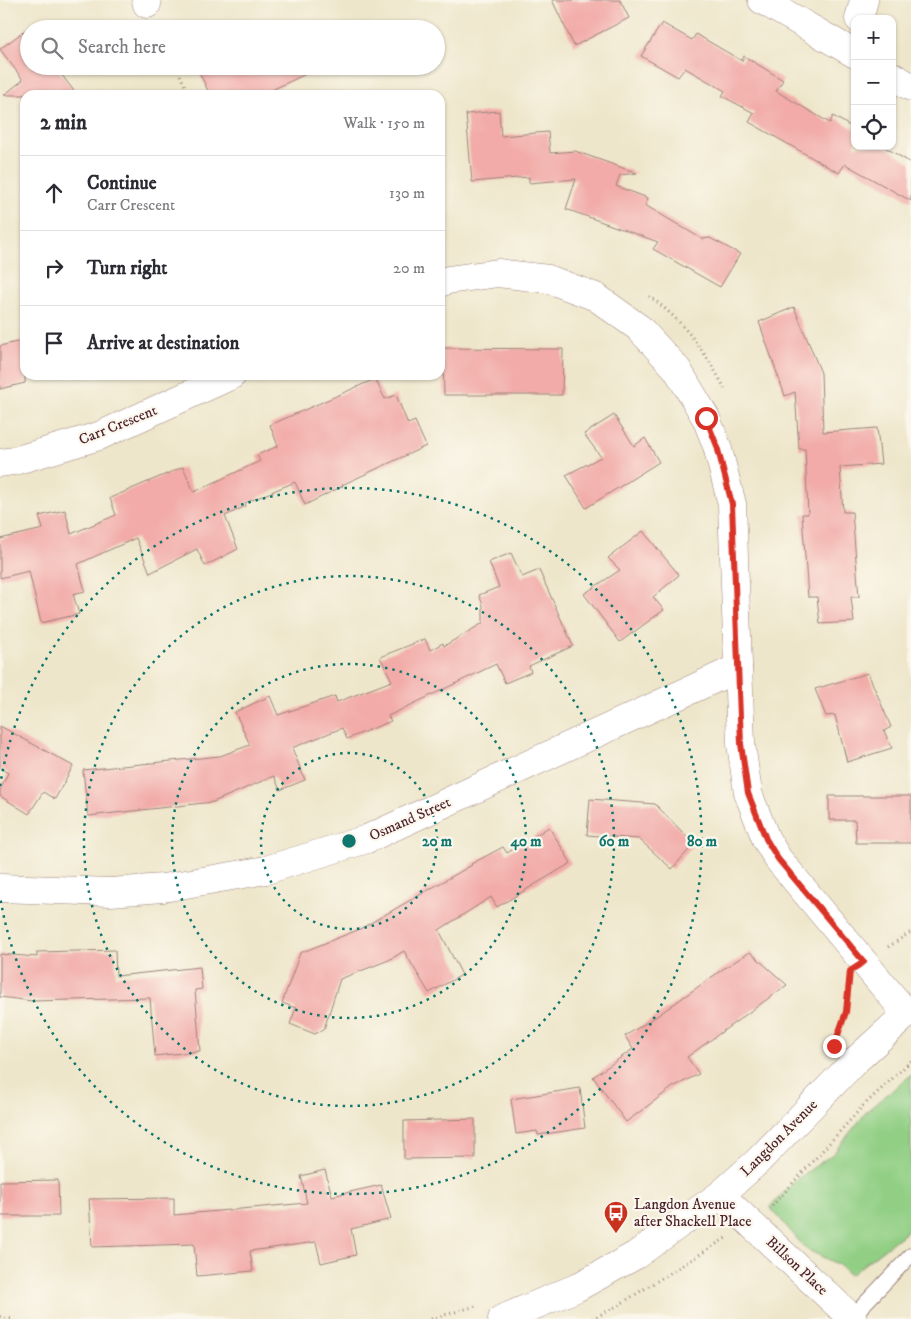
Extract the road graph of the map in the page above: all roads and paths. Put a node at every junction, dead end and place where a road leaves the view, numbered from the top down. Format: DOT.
graph roads {
  1 [pos="762,0"];
  2 [pos="864,0"];
  3 [pos="861,15"];
  4 [pos="851,47"];
  5 [pos="180,75"];
  6 [pos="896,78"];
  7 [pos="911,87"];
  8 [pos="187,90"];
  9 [pos="445,281"];
  10 [pos="221,380"];
  11 [pos="0,463"];
  12 [pos="738,668"];
  13 [pos="0,888"];
  14 [pos="911,932"];
  15 [pos="864,962"];
  16 [pos="908,1012"];
  17 [pos="834,1046"];
  18 [pos="720,1195"];
  19 [pos="911,1255"];
  20 [pos="478,1305"];
  21 [pos="0,1317"];
  22 [pos="852,1318"];
  23 [pos="11,1319"];
  24 [pos="431,1319"];
  25 [pos="502,1319"];
  1 -- 4 [label="street"];
  2 -- 3 [label="street"];
  5 -- 8 [label="path"];
  6 -- 7 [label="street"];
  9 -- 12 [label="street"];
  10 -- 11 [label="street, Carr Crescent"];
  12 -- 13 [label="street, Osmand Street"];
  12 -- 15 [label="street"];
  14 -- 15 [label="path"];
  15 -- 16 [label="street"];
  15 -- 17 [label="path"];
  16 -- 18 [label="street, Langdon Avenue"];
  18 -- 22 [label="street, Billson Place"];
  18 -- 25 [label="street, Langdon Avenue"];
  19 -- 22 [label="lane, Billson Place"];
  20 -- 24 [label="path"];
  21 -- 23 [label="path"];
}
